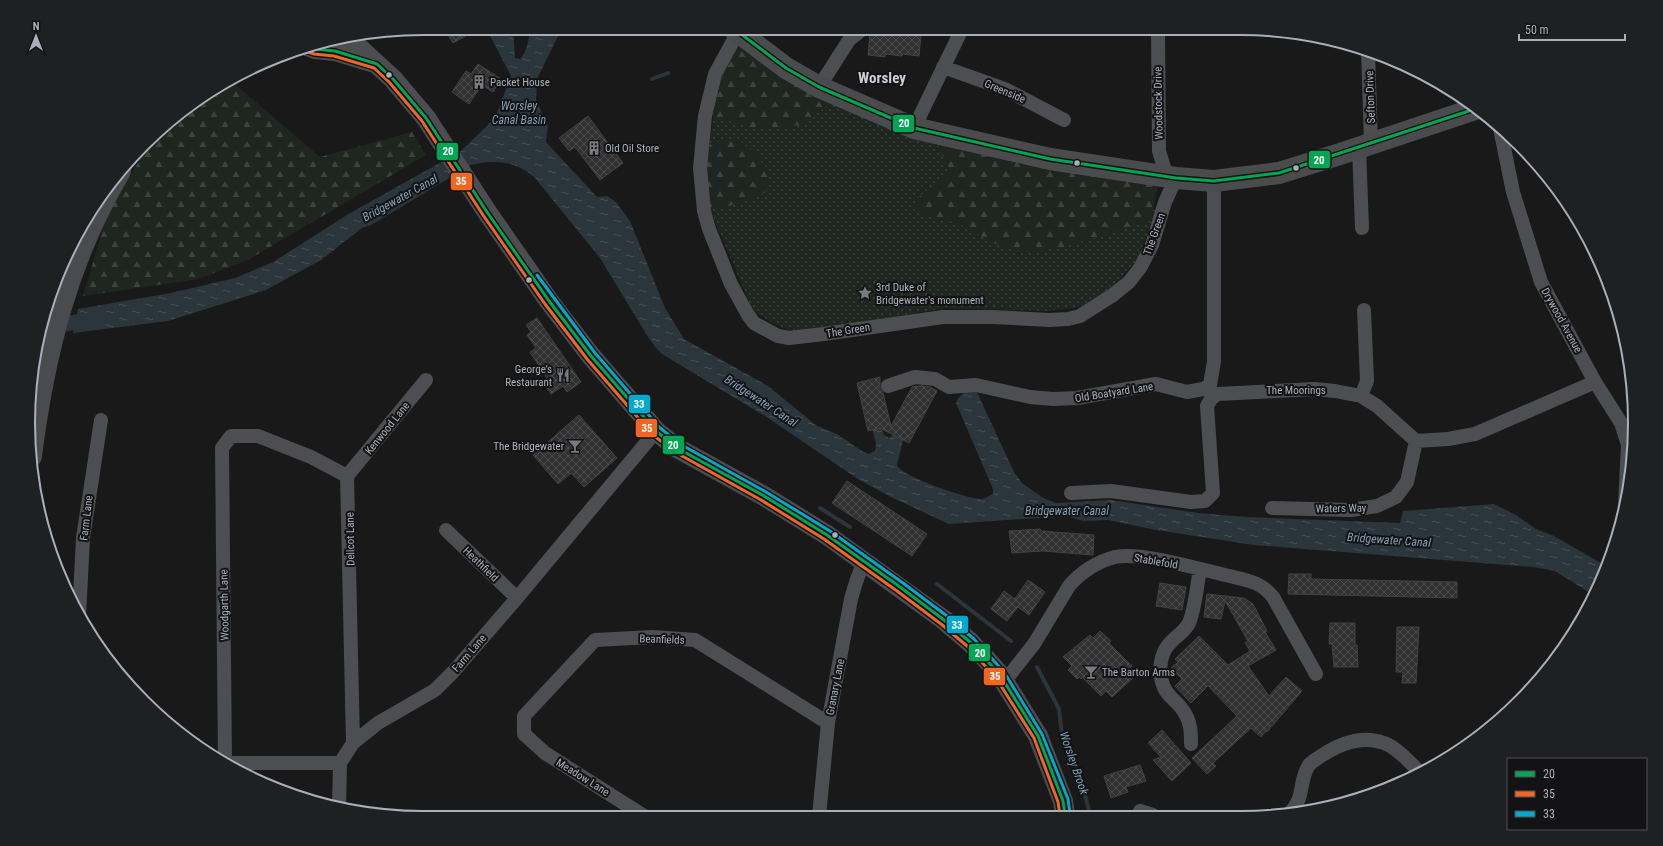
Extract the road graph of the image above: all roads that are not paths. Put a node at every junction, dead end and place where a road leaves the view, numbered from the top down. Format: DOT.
graph roads {
  1 [pos="733,35"];
  2 [pos="742,35"];
  3 [pos="855,35"];
  4 [pos="959,35"];
  5 [pos="1158,35"];
  6 [pos="354,41"];
  7 [pos="319,49"];
  8 [pos="1368,57"];
  9 [pos="377,64"];
  10 [pos="943,67"];
  11 [pos="819,87"];
  12 [pos="1470,111"];
  13 [pos="1064,120"];
  14 [pos="914,128"];
  15 [pos="1502,137"];
  16 [pos="1365,145"];
  17 [pos="1171,177"];
  18 [pos="1214,181"];
  19 [pos="103,203"];
  20 [pos="1362,228"];
  21 [pos="1364,310"];
  22 [pos="426,380"];
  23 [pos="1595,382"];
  24 [pos="888,386"];
  25 [pos="1361,396"];
  26 [pos="101,420"];
  27 [pos="35,425"];
  28 [pos="656,431"];
  29 [pos="1416,441"];
  30 [pos="1627,442"];
  31 [pos="347,476"];
  32 [pos="1072,493"];
  33 [pos="1272,508"];
  34 [pos="446,530"];
  35 [pos="864,561"];
  36 [pos="1200,569"];
  37 [pos="517,598"];
  38 [pos="80,604"];
  39 [pos="1316,674"];
  40 [pos="1004,682"];
  41 [pos="828,723"];
  42 [pos="524,734"];
  43 [pos="353,743"];
  44 [pos="1191,744"];
  45 [pos="224,756"];
  46 [pos="236,763"];
  47 [pos="340,763"];
  48 [pos="1416,769"];
  49 [pos="339,802"];
  50 [pos="1296,807"];
  51 [pos="636,811"];
  52 [pos="819,811"];
  53 [pos="1064,811"];
  1 -- 17 [label="street, The Green"];
  2 -- 11 [label="main road"];
  3 -- 11 [label="street"];
  4 -- 10 [label="street"];
  5 -- 17 [label="street, Woodstock Drive"];
  6 -- 9 [label="main road"];
  7 -- 9 [label="main road"];
  8 -- 16 [label="street, Sefton Drive"];
  9 -- 28 [label="main road"];
  10 -- 13 [label="street, Greenside"];
  10 -- 14 [label="street"];
  11 -- 14 [label="main road"];
  12 -- 16 [label="main road"];
  14 -- 17 [label="main road"];
  15 -- 23 [label="street, Drywood Avenue"];
  16 -- 18 [label="main road"];
  16 -- 20 [label="street, Sefton Drive"];
  17 -- 18 [label="main road"];
  18 -- 24 [label="street, Old Boatyard Lane"];
  19 -- 27 [label="highway"];
  21 -- 25 [label="street"];
  22 -- 31 [label="street, Kenwood Lane"];
  23 -- 29 [label="street"];
  23 -- 30 [label="street, Drywood Avenue"];
  25 -- 29 [label="street, The Moorings"];
  25 -- 32 [label="street, The Moorings"];
  26 -- 38 [label="street, Farm Lane"];
  28 -- 35 [label="main road"];
  28 -- 37 [label="street, Farm Lane"];
  29 -- 33 [label="street, Waters Way"];
  31 -- 43 [label="street, Dellcot Lane"];
  31 -- 45 [label="street, Woodgarth Lane"];
  34 -- 37 [label="street, Heathfield"];
  35 -- 40 [label="main road"];
  35 -- 41 [label="street, Granary Lane"];
  36 -- 39 [label="street, Stablefold"];
  36 -- 40 [label="street, Stablefold"];
  36 -- 44 [label="street"];
  37 -- 43 [label="street, Farm Lane"];
  40 -- 53 [label="main road"];
  41 -- 42 [label="street, Beanfields"];
  41 -- 52 [label="street, Granary Lane"];
  42 -- 51 [label="street, Meadow Lane"];
  43 -- 47 [label="street, Farm Lane"];
  46 -- 47 [label="street"];
  47 -- 49 [label="street"];
  48 -- 50 [label="street"];
}
